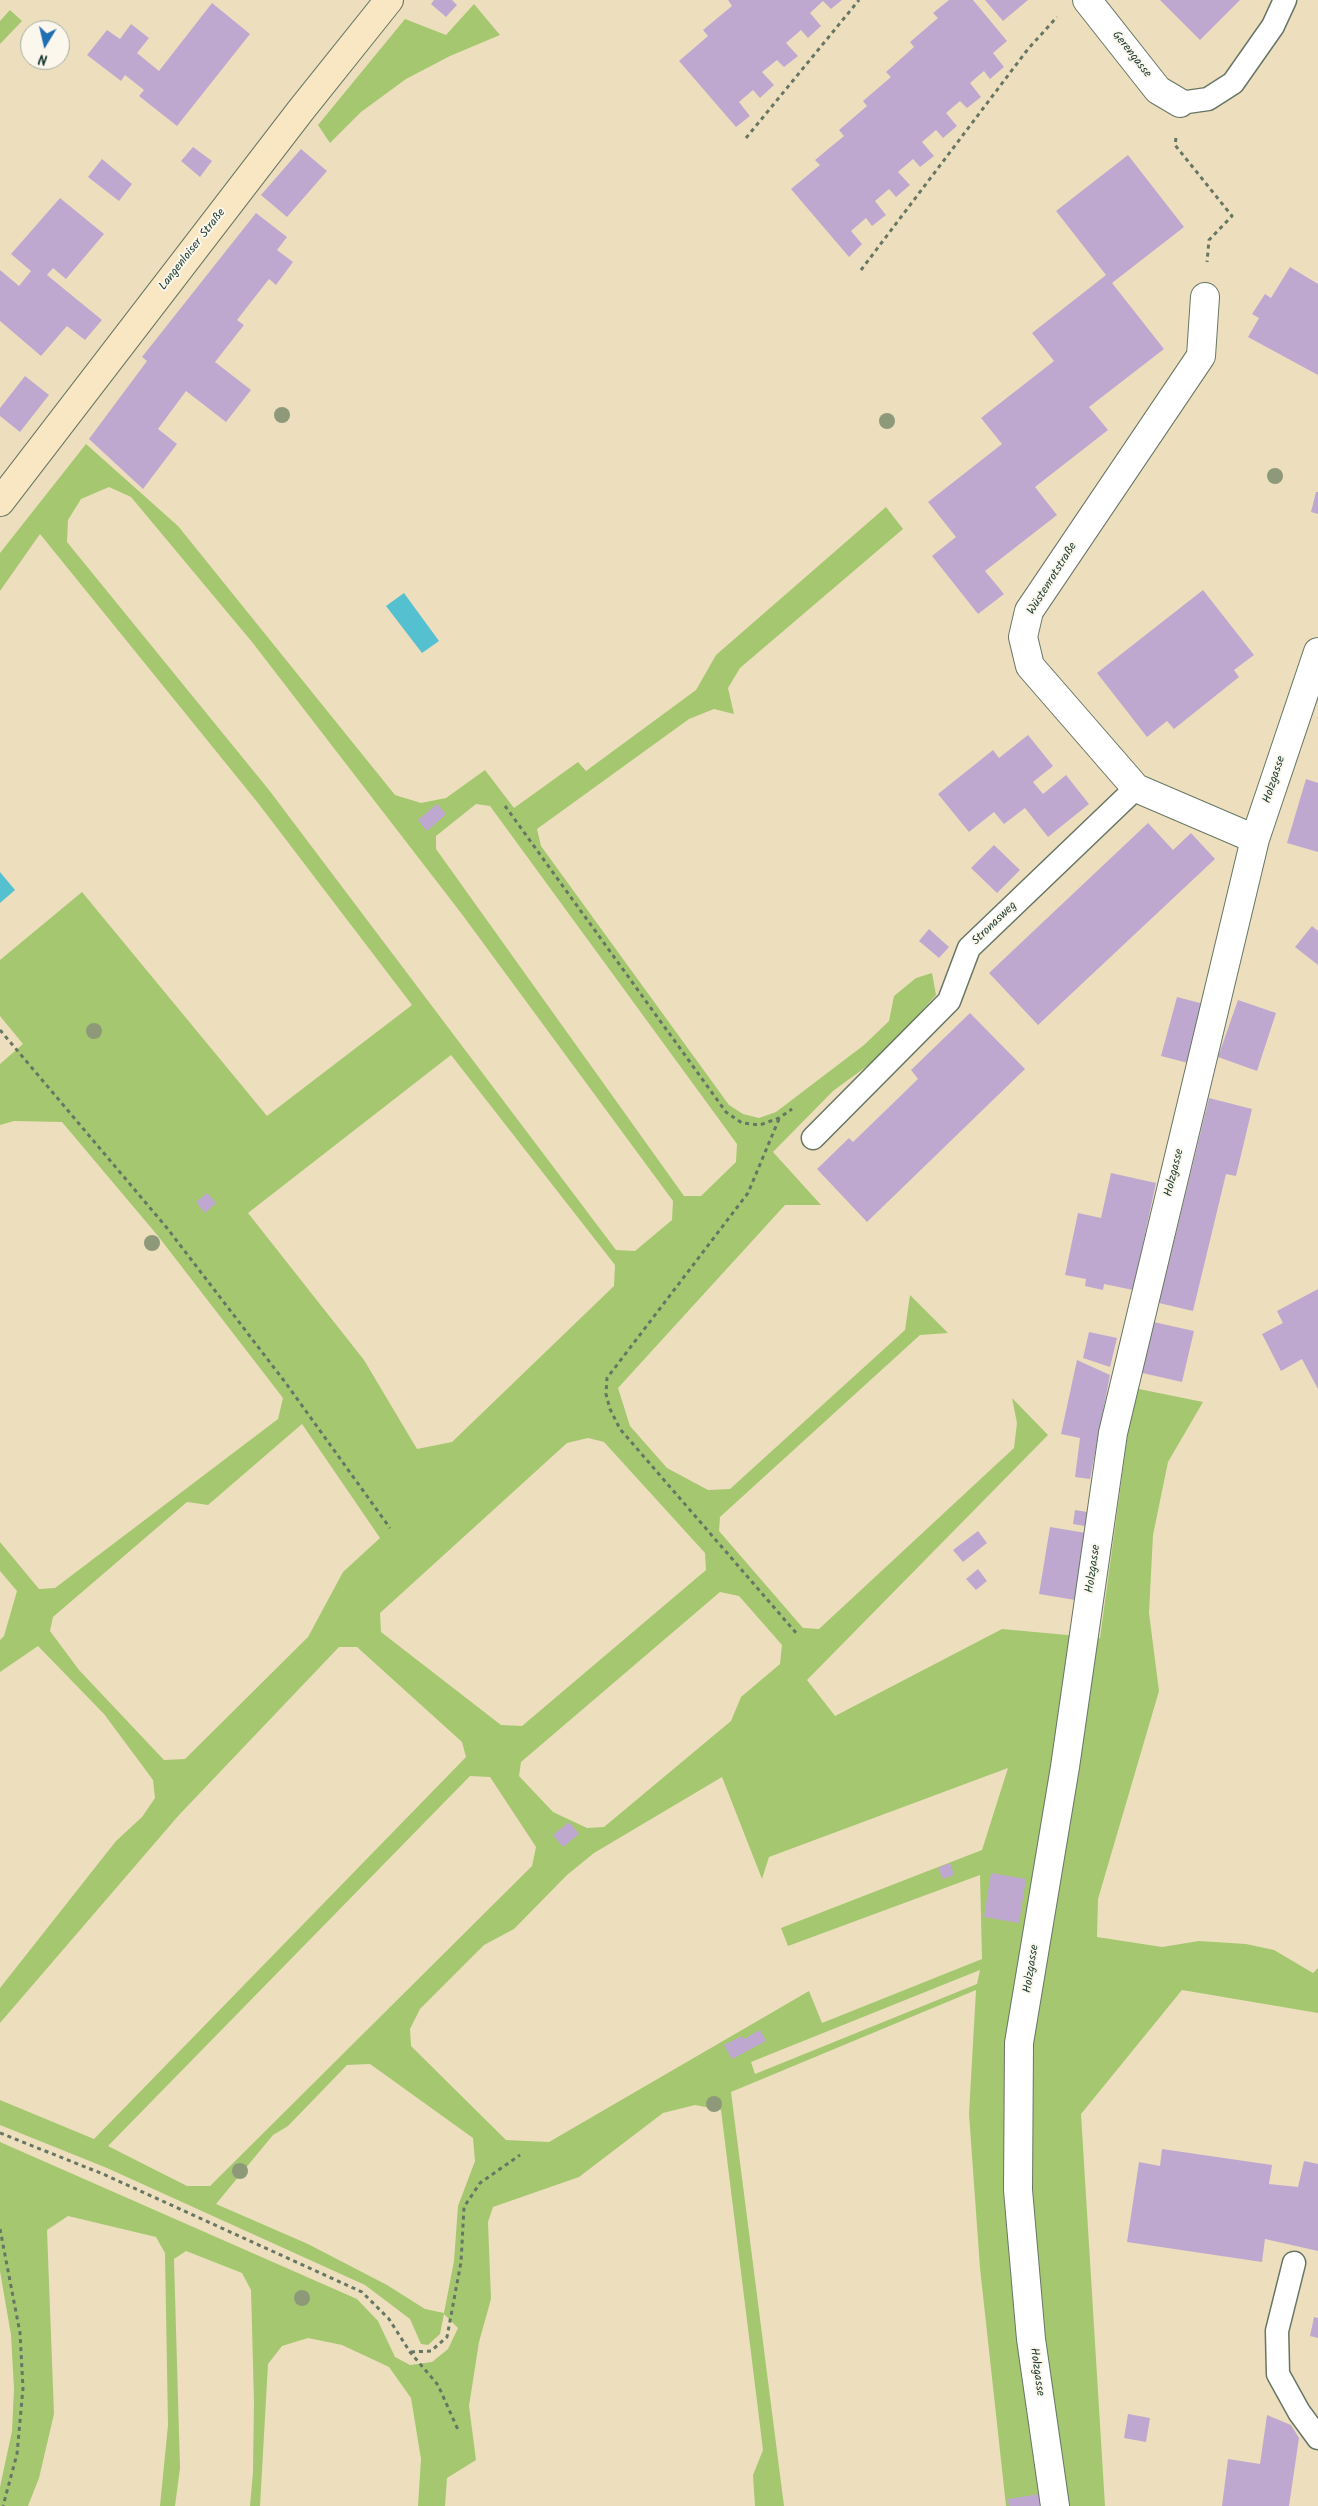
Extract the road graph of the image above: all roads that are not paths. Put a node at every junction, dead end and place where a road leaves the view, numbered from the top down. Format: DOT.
graph roads {
  1 [pos="389,0"];
  2 [pos="1088,0"];
  3 [pos="1285,0"];
  4 [pos="1180,102"];
  5 [pos="1205,296"];
  6 [pos="0,502"];
  7 [pos="1318,652"];
  8 [pos="1136,788"];
  9 [pos="1255,839"];
  10 [pos="813,1138"];
  11 [pos="1294,2263"];
  12 [pos="1318,2438"];
  13 [pos="1055,2506"];
  1 -- 6 [label="street, Langenloiser Straße"];
  2 -- 4 [label="street, Gerengasse"];
  3 -- 4 [label="lane"];
  5 -- 8 [label="street, Wüstenrotstraße"];
  7 -- 9 [label="street, Holzgasse"];
  8 -- 9 [label="street, Wüstenrotstraße"];
  8 -- 10 [label="lane, Stronasweg"];
  9 -- 13 [label="street, Holzgasse"];
  11 -- 12 [label="lane"];
}
